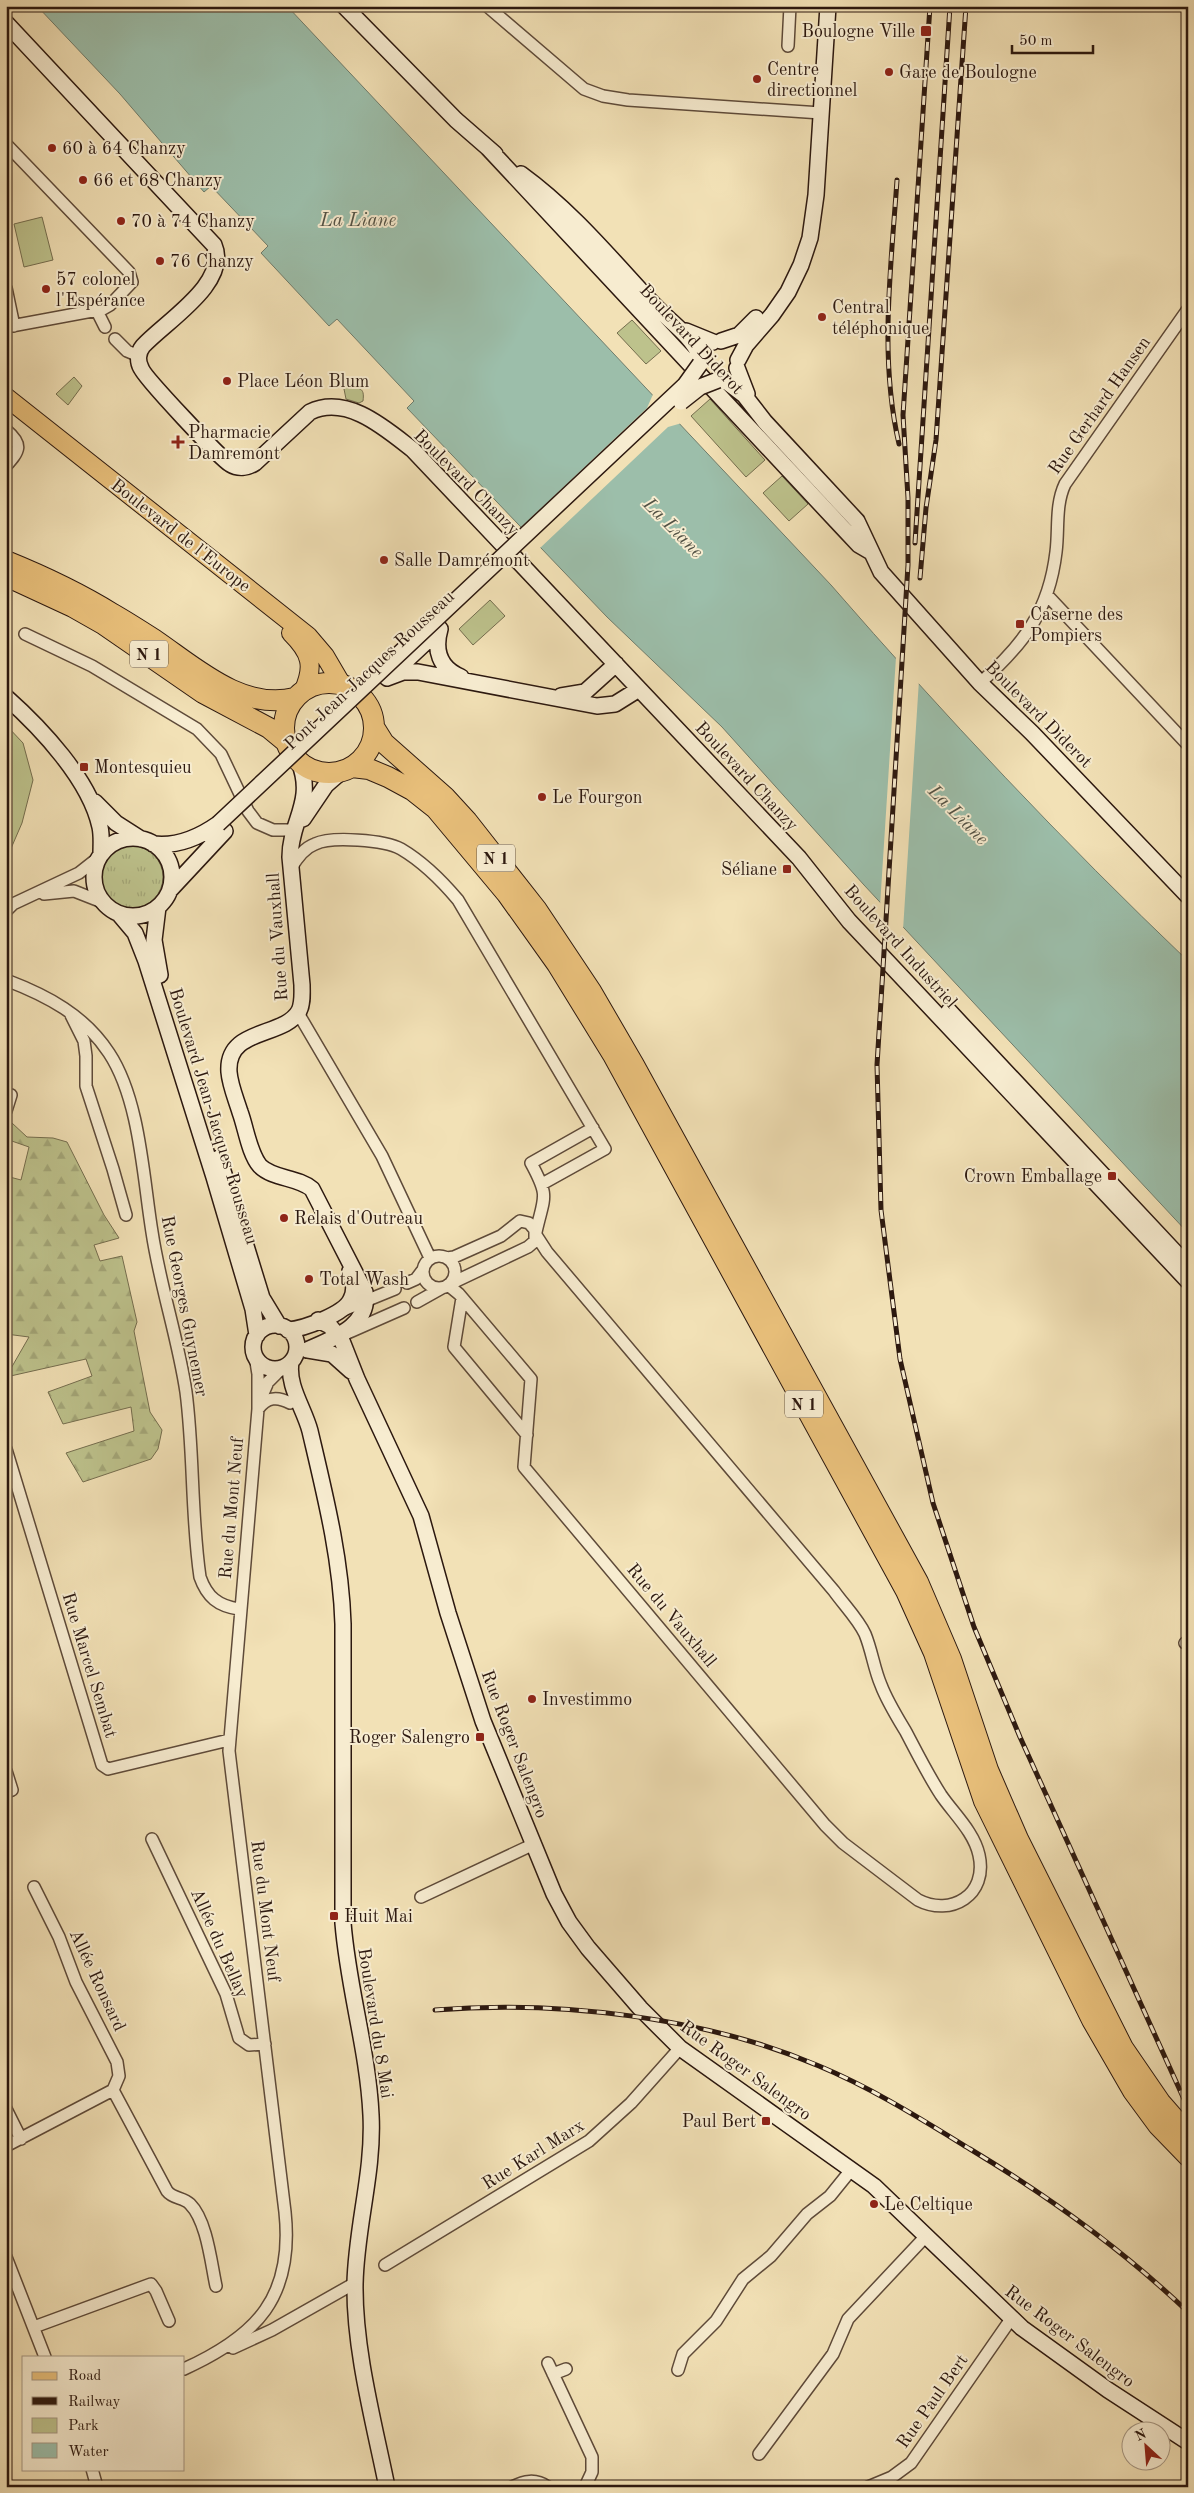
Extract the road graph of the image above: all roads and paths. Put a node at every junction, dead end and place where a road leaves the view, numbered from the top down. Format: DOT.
graph roads {
  1 [pos="344,6"];
  2 [pos="487,6"];
  3 [pos="790,6"];
  4 [pos="818,6"];
  5 [pos="828,6"];
  6 [pos="6,23"];
  7 [pos="788,46"];
  8 [pos="816,112"];
  9 [pos="9,145"];
  10 [pos="488,148"];
  11 [pos="6,288"];
  12 [pos="1188,309"];
  13 [pos="97,310"];
  14 [pos="10,327"];
  15 [pos="105,327"];
  16 [pos="678,327"];
  17 [pos="115,339"];
  18 [pos="717,342"];
  19 [pos="139,356"];
  20 [pos="700,360"];
  21 [pos="737,364"];
  22 [pos="720,380"];
  23 [pos="6,397"];
  24 [pos="753,406"];
  25 [pos="6,407"];
  26 [pos="6,430"];
  27 [pos="6,466"];
  28 [pos="871,552"];
  29 [pos="6,561"];
  30 [pos="6,576"];
  31 [pos="1047,596"];
  32 [pos="440,629"];
  33 [pos="25,634"];
  34 [pos="616,664"];
  35 [pos="387,678"];
  36 [pos="469,680"];
  37 [pos="980,683"];
  38 [pos="342,685"];
  39 [pos="639,689"];
  40 [pos="299,695"];
  41 [pos="552,696"];
  42 [pos="6,697"];
  43 [pos="374,727"];
  44 [pos="286,742"];
  45 [pos="1187,744"];
  46 [pos="299,762"];
  47 [pos="346,769"];
  48 [pos="83,787"];
  49 [pos="221,828"];
  50 [pos="296,829"];
  51 [pos="147,842"];
  52 [pos="100,856"];
  53 [pos="291,868"];
  54 [pos="824,887"];
  55 [pos="170,890"];
  56 [pos="1188,896"];
  57 [pos="26,899"];
  58 [pos="102,902"];
  59 [pos="158,907"];
  60 [pos="6,911"];
  61 [pos="119,914"];
  62 [pos="6,980"];
  63 [pos="67,1010"];
  64 [pos="298,1013"];
  65 [pos="11,1095"];
  66 [pos="6,1111"];
  67 [pos="593,1128"];
  68 [pos="542,1184"];
  69 [pos="126,1215"];
  70 [pos="536,1234"];
  71 [pos="345,1255"];
  72 [pos="430,1258"];
  73 [pos="446,1258"];
  74 [pos="1188,1266"];
  75 [pos="422,1271"];
  76 [pos="1188,1281"];
  77 [pos="407,1283"];
  78 [pos="447,1286"];
  79 [pos="395,1289"];
  80 [pos="462,1298"];
  81 [pos="366,1302"];
  82 [pos="417,1302"];
  83 [pos="404,1308"];
  84 [pos="334,1313"];
  85 [pos="318,1320"];
  86 [pos="284,1328"];
  87 [pos="257,1335"];
  88 [pos="338,1336"];
  89 [pos="255,1356"];
  90 [pos="286,1363"];
  91 [pos="357,1380"];
  92 [pos="290,1403"];
  93 [pos="258,1409"];
  94 [pos="527,1434"];
  95 [pos="6,1449"];
  96 [pos="319,1474"];
  97 [pos="239,1610"];
  98 [pos="229,1740"];
  99 [pos="6,1771"];
  100 [pos="6,1792"];
  101 [pos="152,1839"];
  102 [pos="534,1844"];
  103 [pos="34,1887"];
  104 [pos="421,1897"];
  105 [pos="265,2044"];
  106 [pos="680,2048"];
  107 [pos="113,2090"];
  108 [pos="1145,2095"];
  109 [pos="6,2109"];
  110 [pos="1188,2134"];
  111 [pos="21,2139"];
  112 [pos="6,2146"];
  113 [pos="1188,2156"];
  114 [pos="851,2170"];
  115 [pos="926,2236"];
  116 [pos="6,2257"];
  117 [pos="385,2265"];
  118 [pos="355,2283"];
  119 [pos="216,2286"];
  120 [pos="1011,2319"];
  121 [pos="169,2321"];
  122 [pos="34,2327"];
  123 [pos="221,2352"];
  124 [pos="45,2356"];
  125 [pos="548,2363"];
  126 [pos="566,2368"];
  127 [pos="185,2369"];
  128 [pos="678,2370"];
  129 [pos="553,2374"];
  130 [pos="1188,2442"];
  131 [pos="760,2454"];
  132 [pos="92,2470"];
  133 [pos="97,2487"];
  134 [pos="387,2487"];
  135 [pos="512,2487"];
  136 [pos="548,2487"];
  137 [pos="585,2487"];
  138 [pos="868,2487"];
  1 -- 10 [label="street, Boulevard Diderot"];
  2 -- 8 [label="street"];
  3 -- 7 [label="street"];
  4 -- 8 [label="street"];
  5 -- 8 [label="street"];
  6 -- 19 [label="street"];
  8 -- 18 [label="street"];
  8 -- 21 [label="street"];
  9 -- 13 [label="street"];
  10 -- 16 [label="street, Boulevard Diderot"];
  10 -- 28 [label="street, Boulevard Diderot"];
  11 -- 14 [label="street"];
  12 -- 31 [label="street, Rue Gerhard Hansen"];
  13 -- 14 [label="street"];
  13 -- 15 [label="street"];
  16 -- 18 [label="street, Boulevard Diderot"];
  16 -- 20 [label="street, Boulevard Diderot"];
  17 -- 19 [label="street"];
  18 -- 20 [label="street"];
  18 -- 21 [label="street"];
  19 -- 34 [label="street, Boulevard Chanzy"];
  20 -- 22 [label="street"];
  20 -- 49 [label="street, Pont Jean-Jacques Rousseau, bridge"];
  21 -- 22 [label="street"];
  21 -- 24 [label="street, Boulevard Diderot"];
  22 -- 24 [label="street, Boulevard Diderot"];
  22 -- 32 [label="street, Pont Jean-Jacques Rousseau, bridge"];
  23 -- 38 [label="main road, Boulevard de l'Europe"];
  24 -- 28 [label="street, Boulevard Diderot"];
  25 -- 40 [label="main road, Boulevard de l'Europe"];
  26 -- 27 [label="street"];
  28 -- 37 [label="street, Boulevard Diderot"];
  29 -- 40 [label="highway, N 1"];
  30 -- 44 [label="highway, N 1"];
  31 -- 37 [label="street, Rue Gerhard Hansen"];
  31 -- 45 [label="street"];
  32 -- 35 [label="street, Pont Jean-Jacques Rousseau"];
  32 -- 36 [label="street"];
  33 -- 50 [label="street"];
  34 -- 39 [label="street, Boulevard Chanzy"];
  34 -- 41 [label="street"];
  35 -- 36 [label="street"];
  35 -- 49 [label="street, Pont Jean-Jacques Rousseau"];
  36 -- 41 [label="street"];
  37 -- 56 [label="street, Boulevard Diderot"];
  38 -- 40 [label="highway"];
  38 -- 43 [label="highway"];
  39 -- 41 [label="street"];
  39 -- 54 [label="street, Boulevard Chanzy"];
  40 -- 44 [label="highway"];
  42 -- 48 [label="street"];
  43 -- 47 [label="highway"];
  43 -- 108 [label="highway, N 1"];
  44 -- 46 [label="highway"];
  46 -- 47 [label="highway"];
  46 -- 50 [label="street, Rue du Vauxhall"];
  47 -- 50 [label="street, Rue du Vauxhall"];
  47 -- 108 [label="highway, N 1"];
  48 -- 51 [label="street"];
  48 -- 52 [label="street"];
  49 -- 51 [label="street"];
  49 -- 55 [label="street"];
  50 -- 53 [label="street, Rue du Vauxhall"];
  51 -- 52 [label="street"];
  51 -- 55 [label="street"];
  52 -- 57 [label="street"];
  52 -- 58 [label="street"];
  53 -- 64 [label="street, Rue du Vauxhall"];
  53 -- 67 [label="street"];
  54 -- 74 [label="street, Boulevard Industriel"];
  54 -- 76 [label="street, Boulevard Industriel"];
  55 -- 59 [label="street"];
  57 -- 58 [label="street"];
  57 -- 60 [label="street"];
  58 -- 61 [label="street"];
  59 -- 61 [label="street"];
  59 -- 86 [label="street, Boulevard Jean-Jacques Rousseau"];
  61 -- 87 [label="street, Boulevard Jean-Jacques Rousseau"];
  62 -- 63 [label="street, Rue Georges Guynemer"];
  63 -- 69 [label="street, Rue Georges Guynemer"];
  63 -- 97 [label="street, Rue Georges Guynemer"];
  64 -- 71 [label="street, Rue du Vauxhall"];
  64 -- 72 [label="street"];
  65 -- 66 [label="street"];
  67 -- 68 [label="street"];
  67 -- 68 [label="street"];
  68 -- 70 [label="street"];
  70 -- 73 [label="street"];
  70 -- 78 [label="street"];
  70 -- 94 [label="street, Rue du Vauxhall"];
  71 -- 81 [label="street, Rue du Vauxhall"];
  71 -- 84 [label="street, Rue du Vauxhall"];
  72 -- 73 [label="street"];
  72 -- 75 [label="street"];
  73 -- 78 [label="street"];
  75 -- 77 [label="street"];
  75 -- 78 [label="street"];
  78 -- 80 [label="street, Rue du Vauxhall"];
  78 -- 82 [label="street"];
  79 -- 81 [label="street, Rue du Vauxhall"];
  80 -- 94 [label="street, Rue du Vauxhall"];
  80 -- 94 [label="street"];
  81 -- 84 [label="street, Rue du Vauxhall"];
  81 -- 88 [label="street"];
  83 -- 88 [label="street"];
  84 -- 85 [label="street, Rue du Vauxhall"];
  85 -- 86 [label="street, Rue du Vauxhall"];
  85 -- 88 [label="street, Rue Roger Salengro"];
  86 -- 87 [label="street"];
  86 -- 90 [label="street"];
  87 -- 89 [label="street"];
  88 -- 90 [label="street"];
  88 -- 91 [label="street, Rue Roger Salengro"];
  89 -- 90 [label="street"];
  89 -- 93 [label="street, Rue du Mont Neuf"];
  90 -- 91 [label="street, Rue Roger Salengro"];
  90 -- 92 [label="street, Boulevard du 8 Mai"];
  90 -- 93 [label="street, Rue du Mont Neuf"];
  90 -- 96 [label="street, Boulevard du 8 Mai"];
  91 -- 102 [label="street, Rue Roger Salengro"];
  92 -- 93 [label="street"];
  92 -- 96 [label="street, Boulevard du 8 Mai"];
  93 -- 97 [label="street, Rue du Mont Neuf"];
  95 -- 98 [label="street, Rue Marcel Sembat"];
  96 -- 118 [label="street, Boulevard du 8 Mai"];
  97 -- 98 [label="street, Rue du Mont Neuf"];
  98 -- 105 [label="street, Rue du Mont Neuf"];
  99 -- 100 [label="street"];
  101 -- 105 [label="street, Allée du Bellay"];
  102 -- 104 [label="street"];
  102 -- 106 [label="street, Rue Roger Salengro"];
  103 -- 107 [label="street, Allée Ronsard"];
  105 -- 123 [label="street, Rue du Mont Neuf"];
  106 -- 114 [label="street, Rue Roger Salengro"];
  106 -- 117 [label="street, Rue Karl Marx"];
  107 -- 111 [label="street"];
  107 -- 119 [label="street"];
  108 -- 110 [label="highway, N 1"];
  108 -- 113 [label="highway, N 1"];
  109 -- 111 [label="street"];
  111 -- 112 [label="street"];
  114 -- 115 [label="street, Rue Roger Salengro"];
  114 -- 128 [label="street"];
  115 -- 120 [label="street, Rue Roger Salengro"];
  115 -- 131 [label="street"];
  116 -- 122 [label="street"];
  118 -- 123 [label="street"];
  118 -- 134 [label="street, Boulevard du 8 Mai"];
  120 -- 130 [label="street, Rue Roger Salengro"];
  120 -- 138 [label="street, Rue Paul Bert"];
  121 -- 122 [label="street"];
  122 -- 124 [label="street"];
  123 -- 127 [label="street, Rue du Mont Neuf"];
  125 -- 129 [label="street"];
  126 -- 129 [label="street"];
  129 -- 137 [label="street"];
  132 -- 133 [label="street"];
  135 -- 136 [label="street"];
}
